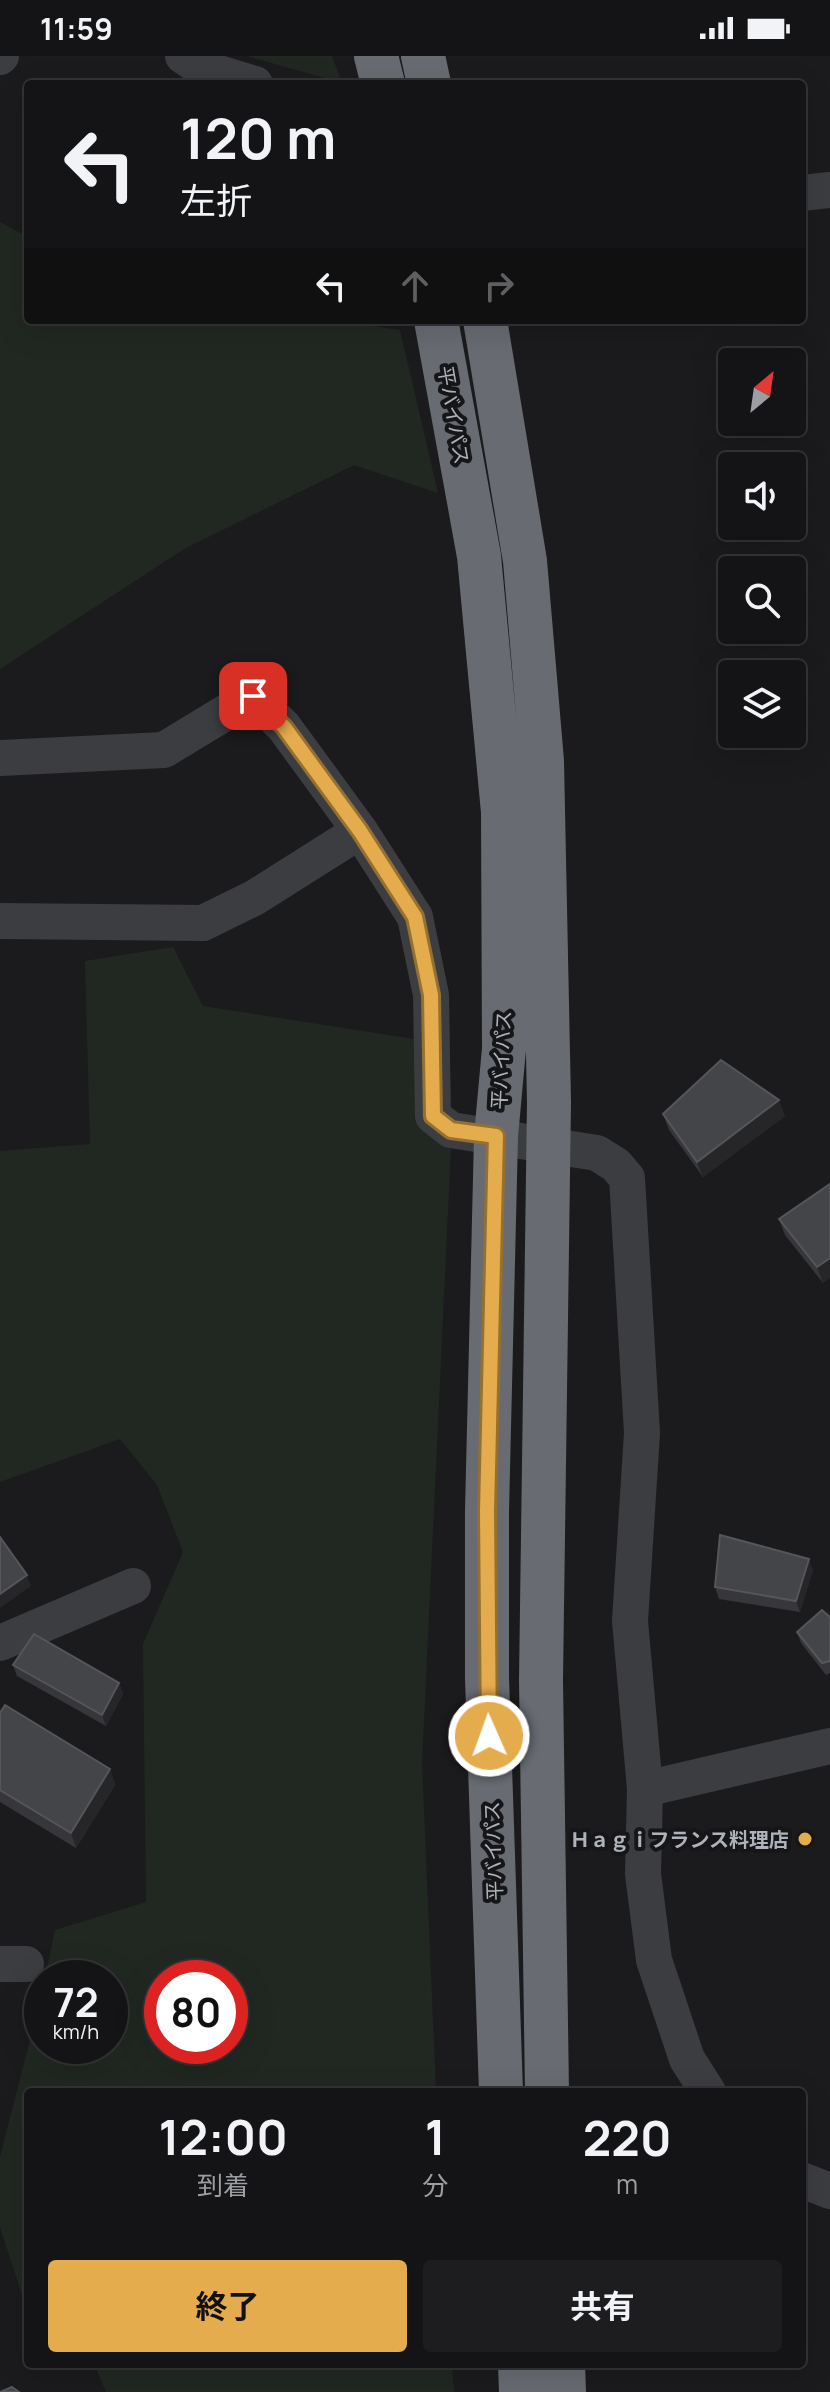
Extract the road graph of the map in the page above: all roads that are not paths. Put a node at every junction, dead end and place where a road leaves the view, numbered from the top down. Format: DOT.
graph roads {
  1 [pos="183,56"];
  2 [pos="376,56"];
  3 [pos="423,56"];
  4 [pos="242,80"];
  5 [pos="382,80"];
  6 [pos="428,80"];
  7 [pos="830,190"];
  8 [pos="806,193"];
  9 [pos="437,324"];
  10 [pos="486,324"];
  11 [pos="0,758"];
  12 [pos="360,831"];
  13 [pos="0,921"];
  14 [pos="496,1136"];
  15 [pos="548,1145"];
  16 [pos="133,1586"];
  17 [pos="0,1643"];
  18 [pos="830,1746"];
  19 [pos="645,1789"];
  20 [pos="501,2088"];
  21 [pos="547,2088"];
  22 [pos="705,2088"];
  23 [pos="806,2182"];
  24 [pos="830,2191"];
  25 [pos="520,2368"];
  26 [pos="563,2368"];
  27 [pos="521,2392"];
  28 [pos="564,2392"];
  1 -- 4 [label="street"];
  2 -- 5 [label="highway"];
  3 -- 6 [label="highway"];
  7 -- 8 [label="street"];
  9 -- 14 [label="highway, 平バイパス"];
  10 -- 15 [label="highway"];
  11 -- 12 [label="street"];
  12 -- 13 [label="street"];
  12 -- 14 [label="street"];
  14 -- 15 [label="street"];
  14 -- 20 [label="highway, 平バイパス"];
  15 -- 19 [label="street"];
  15 -- 21 [label="highway"];
  16 -- 17 [label="street"];
  18 -- 19 [label="street"];
  19 -- 22 [label="street"];
  23 -- 24 [label="street"];
  25 -- 27 [label="highway"];
  26 -- 28 [label="highway"];
}
